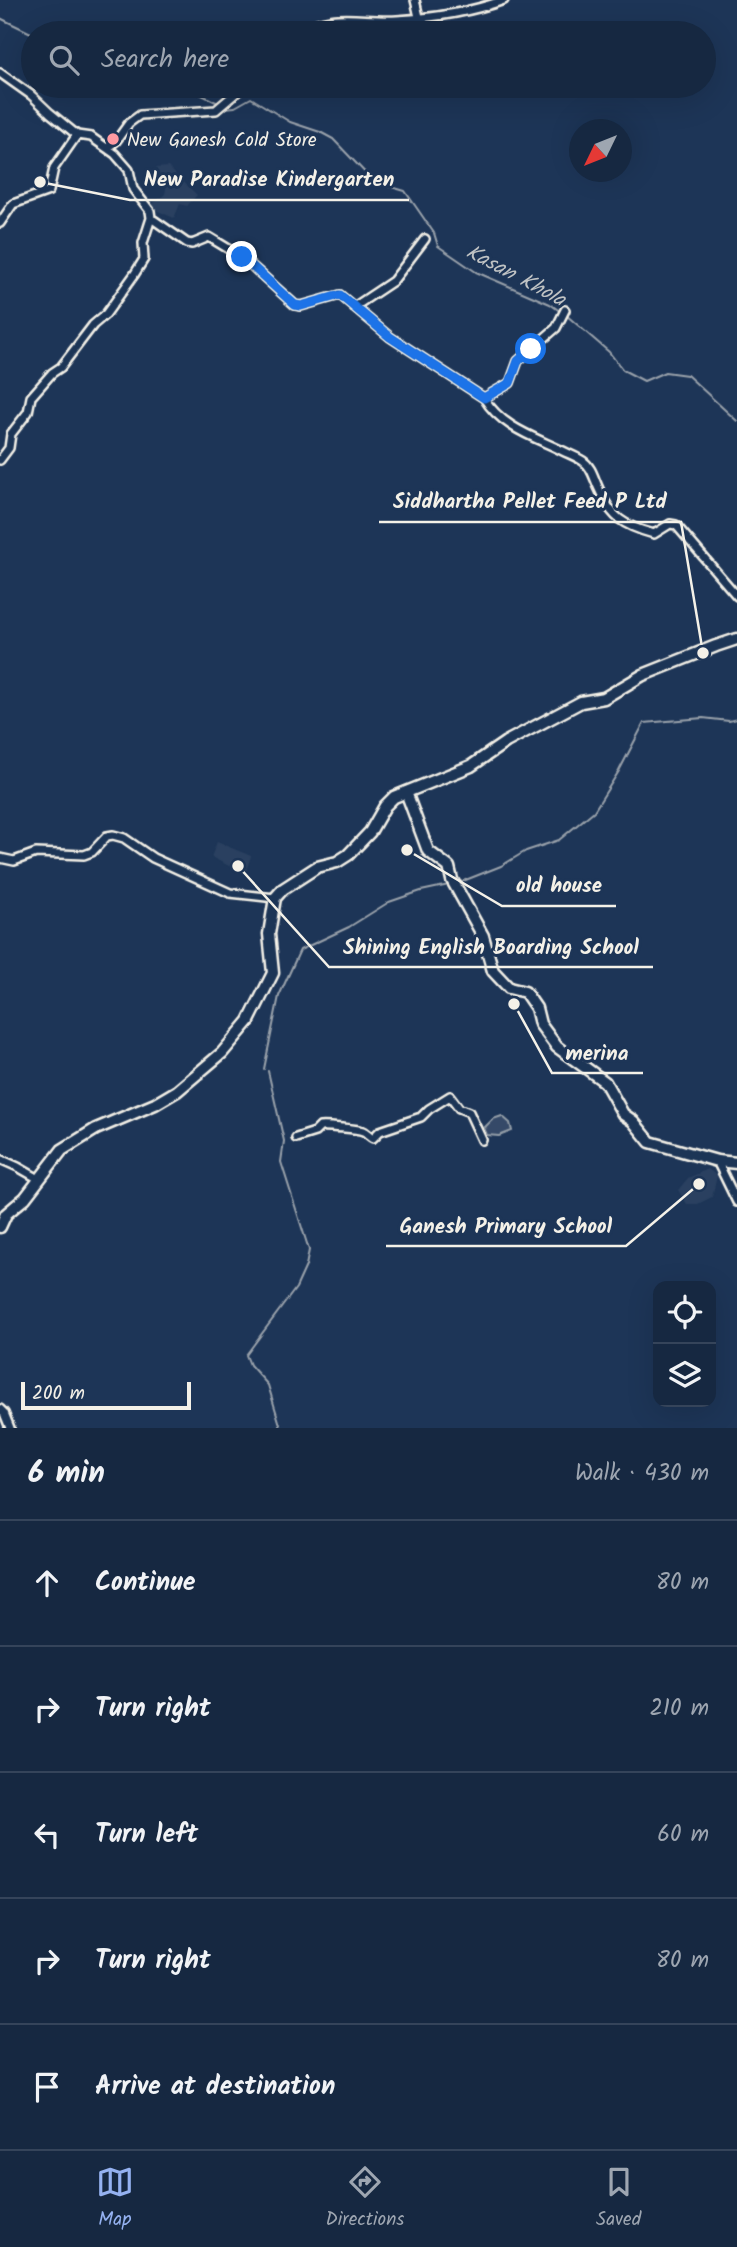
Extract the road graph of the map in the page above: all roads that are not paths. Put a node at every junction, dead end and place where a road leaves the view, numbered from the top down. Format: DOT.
graph roads {
  1 [pos="415,0"];
  2 [pos="504,0"];
  3 [pos="419,17"];
  4 [pos="324,21"];
  5 [pos="0,73"];
  6 [pos="21,88"];
  7 [pos="34,98"];
  8 [pos="229,98"];
  9 [pos="77,135"];
  10 [pos="107,148"];
  11 [pos="151,218"];
  12 [pos="0,223"];
  13 [pos="425,239"];
  14 [pos="354,307"];
  15 [pos="565,310"];
  16 [pos="484,398"];
  17 [pos="0,460"];
  18 [pos="737,596"];
  19 [pos="737,639"];
  20 [pos="406,792"];
  21 [pos="0,858"];
  22 [pos="275,898"];
  23 [pos="296,1138"];
  24 [pos="482,1140"];
  25 [pos="0,1159"];
  26 [pos="718,1161"];
  27 [pos="737,1163"];
  28 [pos="38,1180"];
  29 [pos="737,1202"];
  30 [pos="0,1227"];
  31 [pos="0,1409"];
  32 [pos="10,1428"];
  1 -- 3 [label="street"];
  2 -- 3 [label="street"];
  3 -- 4 [label="street"];
  5 -- 6 [label="street"];
  7 -- 9 [label="street"];
  8 -- 10 [label="street"];
  9 -- 10 [label="street"];
  9 -- 12 [label="street"];
  10 -- 11 [label="street"];
  11 -- 14 [label="street"];
  11 -- 17 [label="street"];
  13 -- 14 [label="street"];
  14 -- 16 [label="street"];
  15 -- 16 [label="street"];
  16 -- 18 [label="street"];
  19 -- 20 [label="main road"];
  20 -- 22 [label="main road"];
  20 -- 26 [label="main road"];
  21 -- 22 [label="street"];
  22 -- 28 [label="main road"];
  23 -- 24 [label="street"];
  25 -- 28 [label="street"];
  26 -- 27 [label="main road"];
  26 -- 29 [label="street"];
  28 -- 30 [label="main road"];
  31 -- 32 [label="street"];
}
